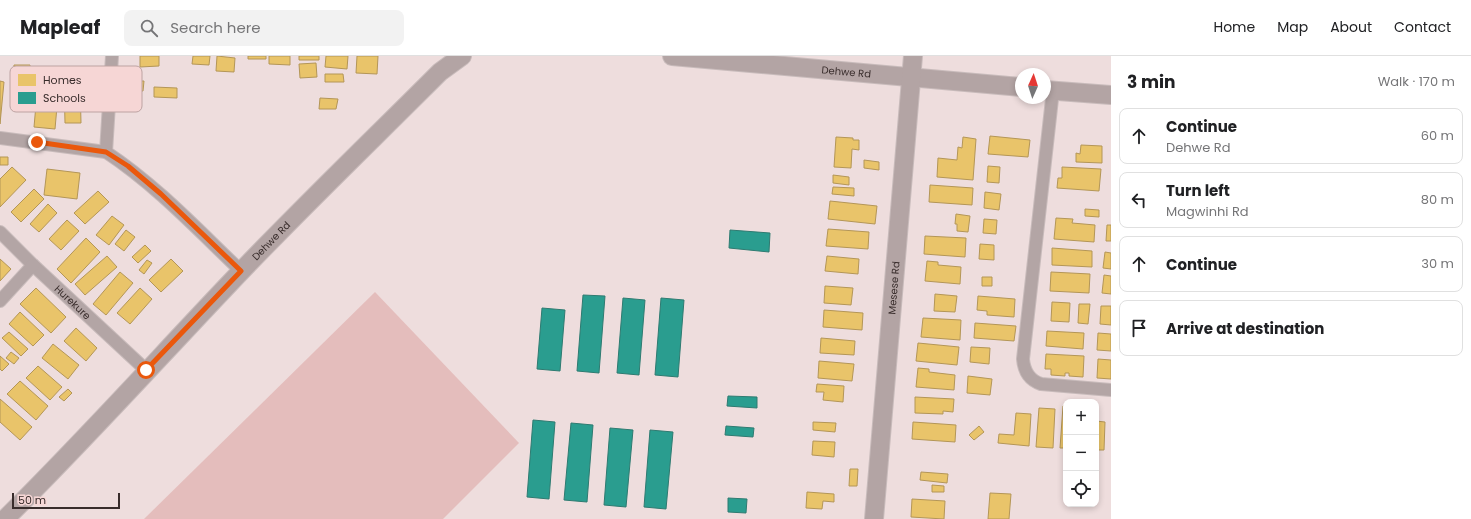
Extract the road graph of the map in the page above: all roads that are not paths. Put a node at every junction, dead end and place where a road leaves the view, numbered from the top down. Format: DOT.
graph roads {
  1 [pos="112,56"];
  2 [pos="462,56"];
  3 [pos="672,56"];
  4 [pos="913,56"];
  5 [pos="111,66"];
  6 [pos="911,77"];
  7 [pos="1015,86"];
  8 [pos="1051,90"];
  9 [pos="1111,95"];
  10 [pos="1048,104"];
  11 [pos="108,112"];
  12 [pos="0,138"];
  13 [pos="106,152"];
  14 [pos="0,232"];
  15 [pos="33,265"];
  16 [pos="241,271"];
  17 [pos="0,301"];
  18 [pos="146,370"];
  19 [pos="1111,390"];
  20 [pos="5,519"];
  21 [pos="874,519"];
  1 -- 5 [label="street"];
  2 -- 16 [label="street, Dehwe Rd"];
  3 -- 6 [label="street, Dehwe Rd"];
  4 -- 6 [label="street, Mesese Rd"];
  6 -- 7 [label="street, Dehwe Rd"];
  6 -- 21 [label="street, Mesese Rd"];
  8 -- 9 [label="street"];
  10 -- 19 [label="street"];
  11 -- 13 [label="street"];
  12 -- 13 [label="street"];
  13 -- 16 [label="street"];
  14 -- 15 [label="street, Hurekure"];
  15 -- 17 [label="street"];
  15 -- 18 [label="street, Hurekure"];
  16 -- 18 [label="street, Dehwe Rd"];
  18 -- 20 [label="street, Dehwe Rd"];
}
